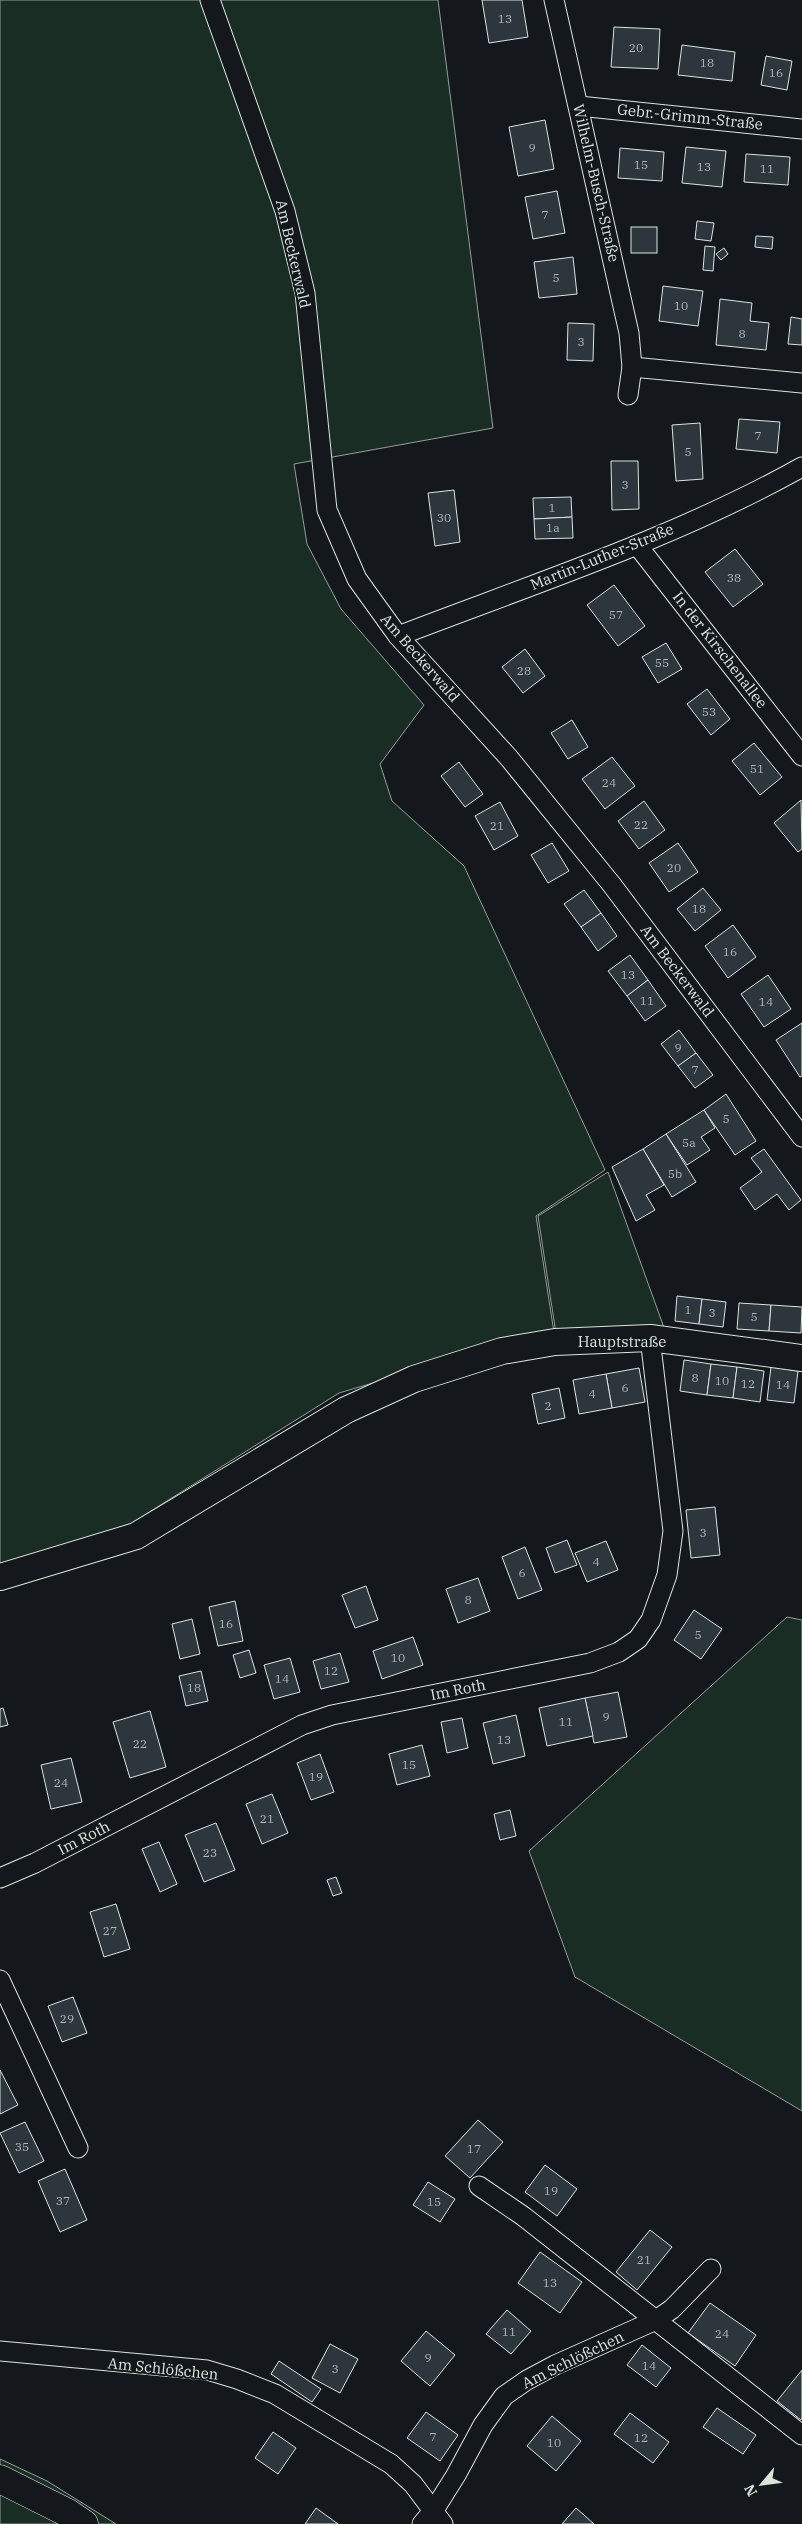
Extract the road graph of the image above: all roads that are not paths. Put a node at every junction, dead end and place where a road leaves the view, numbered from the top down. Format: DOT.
graph roads {
  1 [pos="210,0"];
  2 [pos="554,0"];
  3 [pos="579,106"];
  4 [pos="802,129"];
  5 [pos="632,367"];
  6 [pos="802,383"];
  7 [pos="628,396"];
  8 [pos="802,468"];
  9 [pos="637,545"];
  10 [pos="398,636"];
  11 [pos="802,756"];
  12 [pos="802,1138"];
  13 [pos="650,1338"];
  14 [pos="802,1358"];
  15 [pos="0,1578"];
  16 [pos="0,1878"];
  17 [pos="0,1980"];
  18 [pos="78,2148"];
  19 [pos="479,2186"];
  20 [pos="712,2269"];
  21 [pos="656,2320"];
  22 [pos="0,2351"];
  23 [pos="802,2435"];
  24 [pos="0,2479"];
  25 [pos="433,2520"];
  26 [pos="84,2524"];
  1 -- 10 [label="street, Am Beckerwald"];
  2 -- 3 [label="street, Wilhelm-Busch-Straße"];
  3 -- 4 [label="street, Gebr.-Grimm-Straße"];
  3 -- 5 [label="street, Wilhelm-Busch-Straße"];
  5 -- 6 [label="street"];
  5 -- 7 [label="street, Wilhelm-Busch-Straße"];
  8 -- 9 [label="street, Martin-Luther-Straße"];
  9 -- 10 [label="street, Martin-Luther-Straße"];
  9 -- 11 [label="street, In der Kirschenallee"];
  10 -- 12 [label="street, Am Beckerwald"];
  13 -- 14 [label="street, Hauptstraße"];
  13 -- 15 [label="street, Hauptstraße"];
  13 -- 16 [label="street, Im Roth"];
  17 -- 18 [label="street"];
  19 -- 21 [label="street"];
  20 -- 21 [label="street, Am Schlößchen"];
  21 -- 23 [label="street"];
  21 -- 25 [label="street, Am Schlößchen"];
  22 -- 25 [label="street, Am Schlößchen"];
  24 -- 26 [label="highway"];
}
